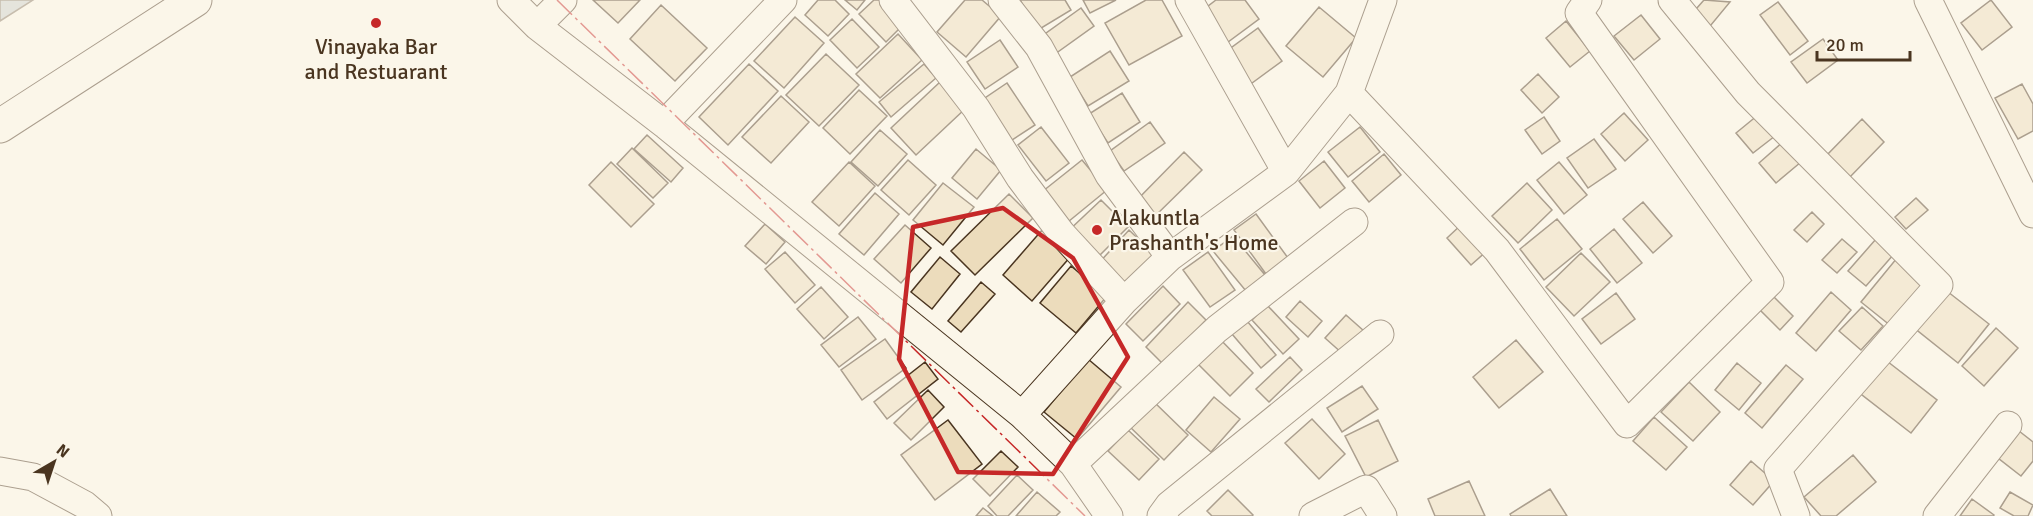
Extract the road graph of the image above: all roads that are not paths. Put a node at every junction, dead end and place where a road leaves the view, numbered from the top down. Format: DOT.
graph roads {
  1 [pos="195,0"];
  2 [pos="511,0"];
  3 [pos="563,0"];
  4 [pos="783,0"];
  5 [pos="893,0"];
  6 [pos="1002,0"];
  7 [pos="1189,0"];
  8 [pos="1383,0"];
  9 [pos="1588,0"];
  10 [pos="1672,0"];
  11 [pos="1928,0"];
  12 [pos="537,26"];
  13 [pos="1350,93"];
  14 [pos="664,124"];
  15 [pos="0,126"];
  16 [pos="1286,172"];
  17 [pos="2033,214"];
  18 [pos="1354,222"];
  19 [pos="1170,257"];
  20 [pos="1124,301"];
  21 [pos="1380,334"];
  22 [pos="1022,415"];
  23 [pos="2008,424"];
  24 [pos="1073,464"];
  25 [pos="0,471"];
  26 [pos="98,516"];
  27 [pos="1109,516"];
  28 [pos="1161,516"];
  29 [pos="1313,516"];
  30 [pos="1383,516"];
  31 [pos="1796,516"];
  32 [pos="1937,516"];
  1 -- 15 [label="main road"];
  2 -- 12 [label="street"];
  3 -- 12 [label="street"];
  4 -- 14 [label="street"];
  5 -- 20 [label="street"];
  6 -- 19 [label="street"];
  7 -- 16 [label="street"];
  8 -- 13 [label="street"];
  9 -- 13 [label="street"];
  10 -- 31 [label="street"];
  11 -- 17 [label="street"];
  12 -- 14 [label="street"];
  13 -- 16 [label="street"];
  14 -- 22 [label="street"];
  16 -- 19 [label="street"];
  18 -- 24 [label="street"];
  19 -- 20 [label="street"];
  20 -- 22 [label="street"];
  21 -- 28 [label="street"];
  22 -- 24 [label="street"];
  23 -- 32 [label="street"];
  24 -- 27 [label="street"];
  25 -- 26 [label="street"];
  29 -- 30 [label="street"];
}
